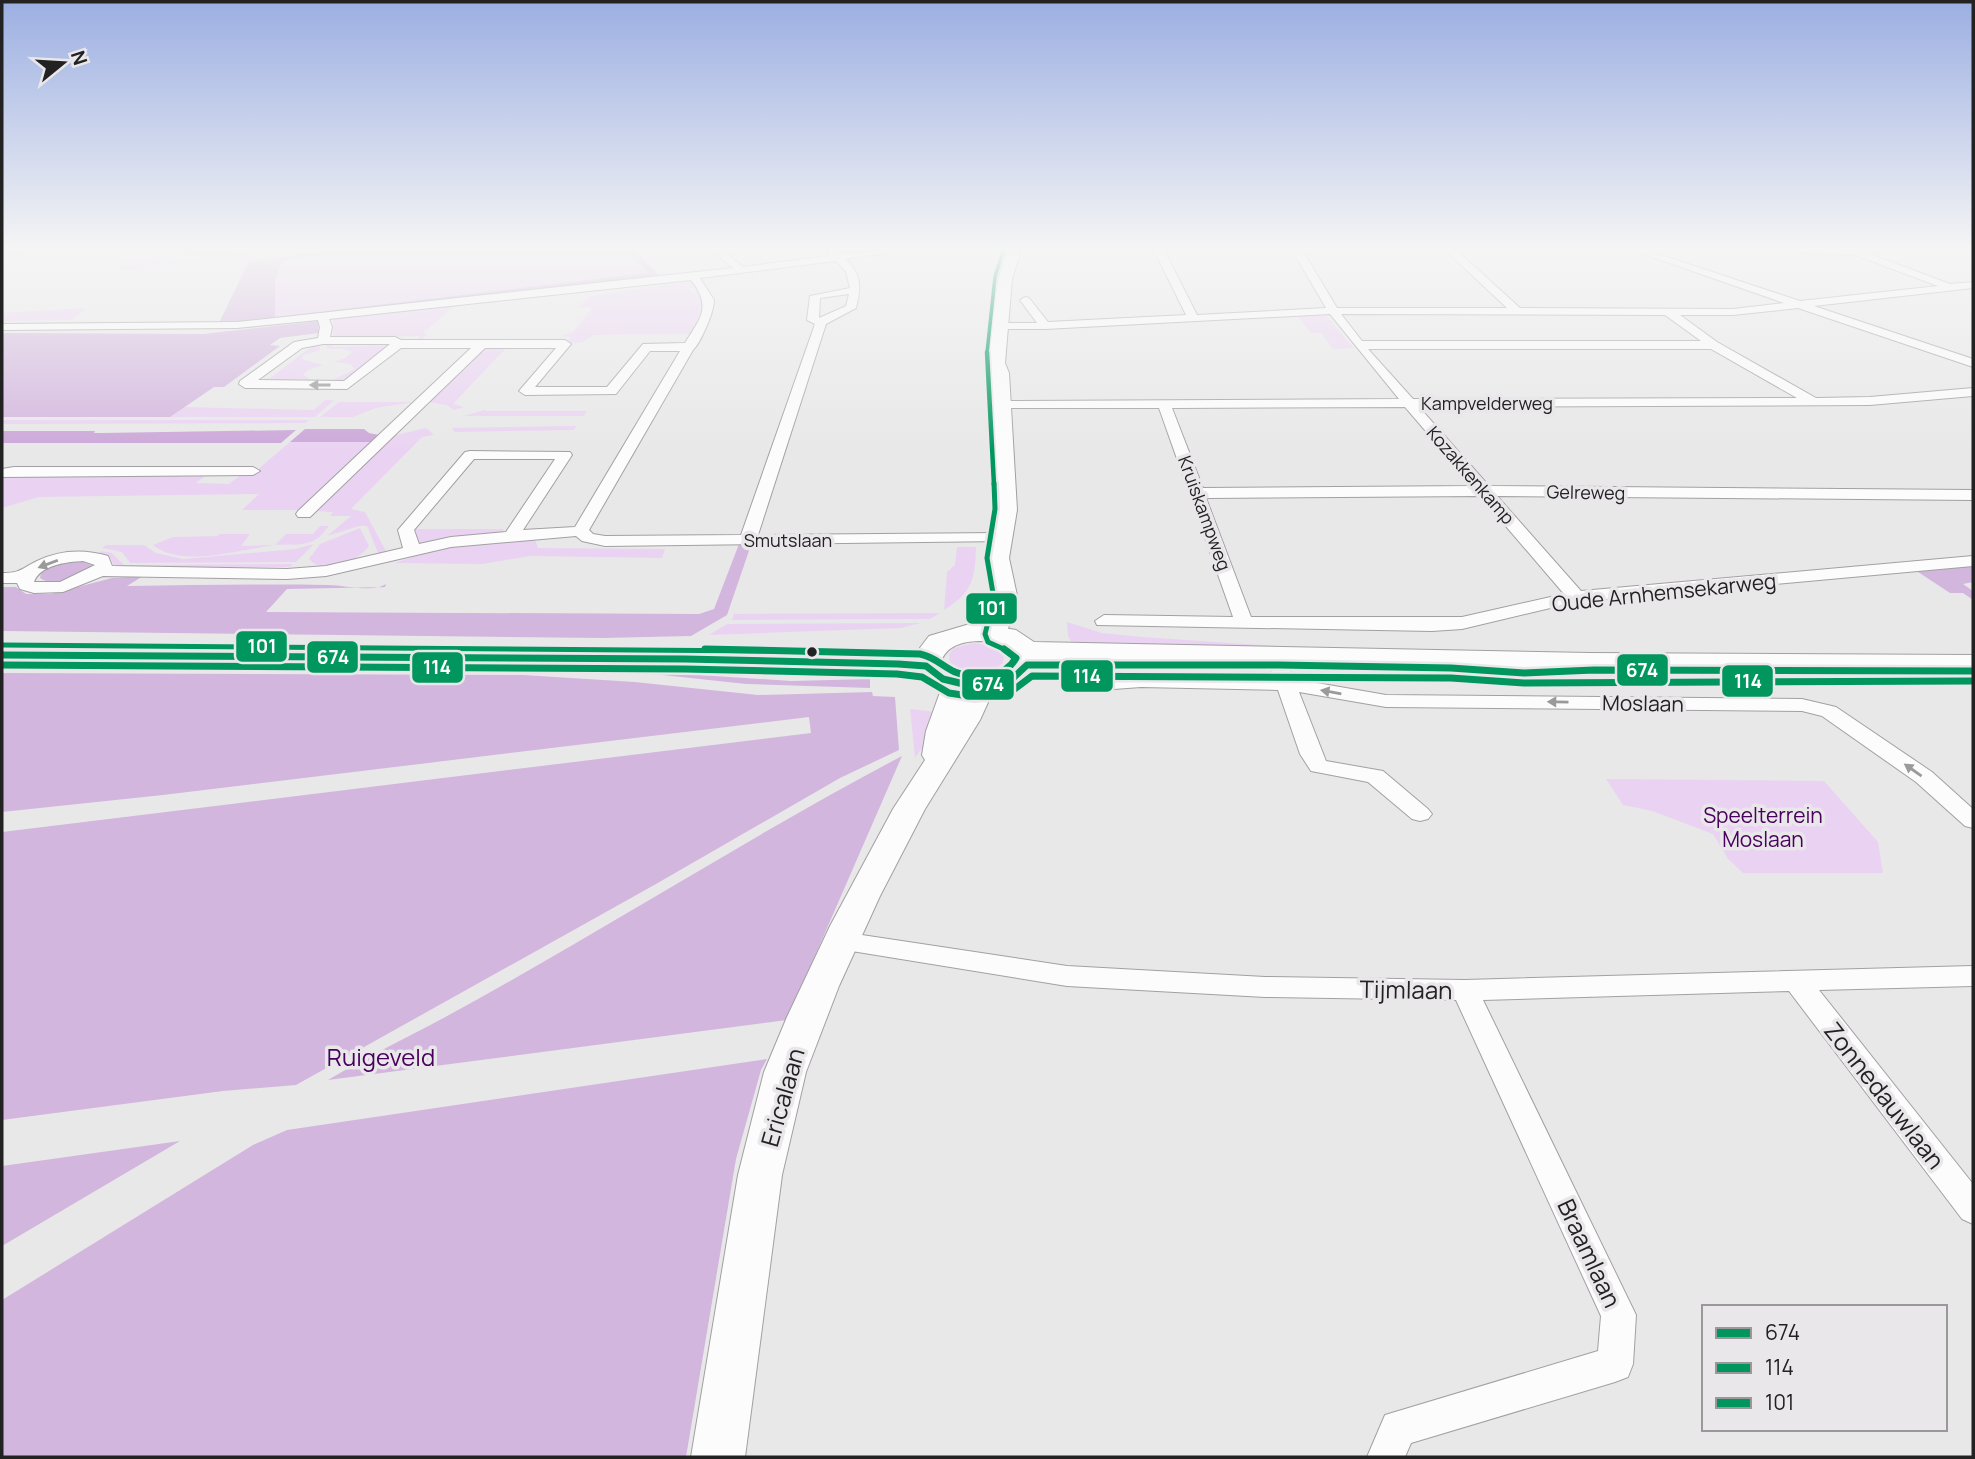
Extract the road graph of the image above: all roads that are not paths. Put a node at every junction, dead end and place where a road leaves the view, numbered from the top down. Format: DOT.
graph roads {
  1 [pos="331,316"];
  2 [pos="705,316"];
  3 [pos="813,316"];
  4 [pos="834,316"];
  5 [pos="1000,316"];
  6 [pos="1037,316"];
  7 [pos="1231,316"];
  8 [pos="1337,316"];
  9 [pos="1674,316"];
  10 [pos="1834,316"];
  11 [pos="323,317"];
  12 [pos="1193,318"];
  13 [pos="821,322"];
  14 [pos="998,326"];
  15 [pos="1045,326"];
  16 [pos="2,327"];
  17 [pos="323,340"];
  18 [pos="398,344"];
  19 [pos="482,344"];
  20 [pos="1359,345"];
  21 [pos="1713,345"];
  22 [pos="691,347"];
  23 [pos="1973,353"];
  24 [pos="1953,356"];
  25 [pos="1973,363"];
  26 [pos="1973,392"];
  27 [pos="1814,402"];
  28 [pos="1164,403"];
  29 [pos="1409,403"];
  30 [pos="1000,404"];
  31 [pos="253,471"];
  32 [pos="2,473"];
  33 [pos="1485,491"];
  34 [pos="1199,493"];
  35 [pos="1973,495"];
  36 [pos="304,514"];
  37 [pos="580,531"];
  38 [pos="511,536"];
  39 [pos="999,538"];
  40 [pos="748,540"];
  41 [pos="412,550"];
  42 [pos="1973,561"];
  43 [pos="100,571"];
  44 [pos="2,578"];
  45 [pos="25,578"];
  46 [pos="1576,597"];
  47 [pos="1104,621"];
  48 [pos="1244,623"];
  49 [pos="984,633"];
  50 [pos="2,655"];
  51 [pos="1027,658"];
  52 [pos="929,659"];
  53 [pos="1973,664"];
  54 [pos="1973,671"];
  55 [pos="1283,675"];
  56 [pos="969,685"];
  57 [pos="1087,685"];
  58 [pos="1420,814"];
  59 [pos="1971,818"];
  60 [pos="842,940"];
  61 [pos="1973,976"];
  62 [pos="1797,982"];
  63 [pos="1465,990"];
  64 [pos="1973,1209"];
  65 [pos="718,1457"];
  66 [pos="1386,1457"];
  1 -- 11 [label="street"];
  2 -- 22 [label="street"];
  3 -- 13 [label="street"];
  4 -- 13 [label="street"];
  5 -- 14 [label="street"];
  6 -- 15 [label="street"];
  7 -- 12 [label="street"];
  8 -- 20 [label="street, Kozakkenkamp"];
  9 -- 21 [label="street"];
  10 -- 24 [label="street"];
  11 -- 16 [label="street"];
  11 -- 17 [label="street"];
  12 -- 15 [label="street"];
  13 -- 40 [label="street"];
  14 -- 15 [label="street"];
  14 -- 30 [label="street"];
  17 -- 18 [label="street"];
  18 -- 17 [label="street, one-way"];
  18 -- 19 [label="street"];
  19 -- 22 [label="street"];
  19 -- 36 [label="street"];
  20 -- 21 [label="street"];
  20 -- 29 [label="street, Kozakkenkamp"];
  21 -- 27 [label="street"];
  22 -- 37 [label="street"];
  23 -- 24 [label="street"];
  24 -- 25 [label="street"];
  26 -- 27 [label="street, Kampvelderweg"];
  27 -- 29 [label="street, Kampvelderweg"];
  28 -- 29 [label="street, Kampvelderweg"];
  28 -- 30 [label="street, Kampvelderweg"];
  28 -- 34 [label="street, Kruiskampweg"];
  29 -- 33 [label="street, Kozakkenkamp"];
  30 -- 39 [label="street"];
  31 -- 32 [label="street"];
  33 -- 34 [label="street, Gelreweg"];
  33 -- 35 [label="street, Gelreweg"];
  33 -- 46 [label="street, Kozakkenkamp"];
  34 -- 48 [label="street, Kruiskampweg"];
  37 -- 38 [label="street, Smutslaan"];
  37 -- 40 [label="street, Smutslaan"];
  38 -- 41 [label="street, Smutslaan"];
  38 -- 41 [label="street"];
  39 -- 40 [label="street, Smutslaan"];
  39 -- 49 [label="street"];
  41 -- 43 [label="street, Smutslaan"];
  42 -- 46 [label="street, Oude Arnhemsekarweg"];
  43 -- 45 [label="street"];
  43 -- 45 [label="street, one-way"];
  44 -- 45 [label="street"];
  46 -- 48 [label="street, Oude Arnhemsekarweg"];
  47 -- 48 [label="street, Oude Arnhemsekarweg"];
  49 -- 51 [label="main road"];
  49 -- 52 [label="main road"];
  50 -- 52 [label="main road"];
  51 -- 53 [label="main road"];
  51 -- 55 [label="main road"];
  51 -- 56 [label="main road"];
  52 -- 56 [label="main road"];
  54 -- 55 [label="main road"];
  55 -- 57 [label="street, Moslaan"];
  55 -- 58 [label="street"];
  59 -- 55 [label="street, Moslaan, one-way"];
  56 -- 60 [label="street, Ericalaan"];
  60 -- 63 [label="street, Tijmlaan"];
  60 -- 65 [label="street, Ericalaan"];
  61 -- 62 [label="street, Tijmlaan"];
  62 -- 63 [label="street, Tijmlaan"];
  62 -- 64 [label="street, Zonnedauwlaan"];
  63 -- 66 [label="street, Braamlaan"];
}
